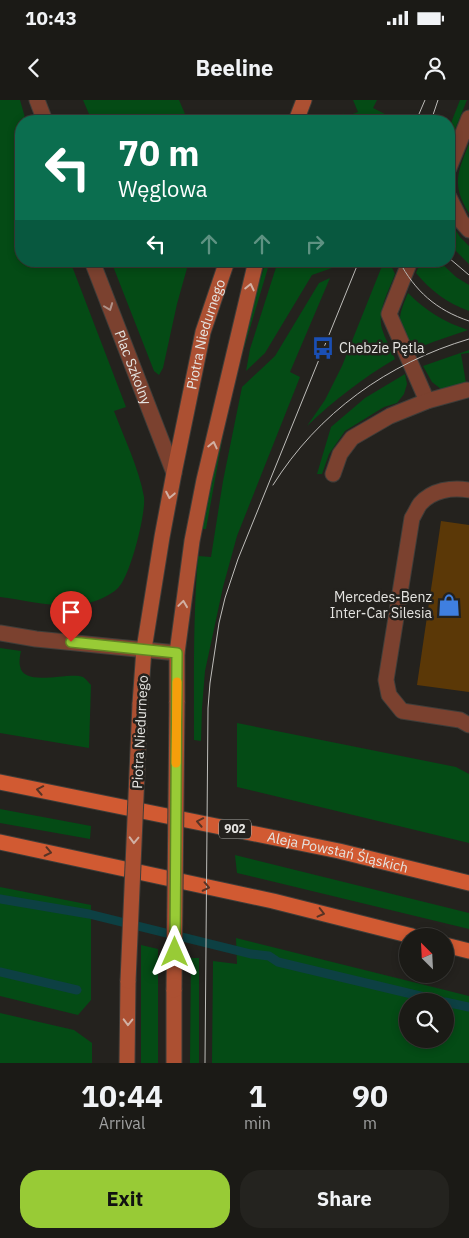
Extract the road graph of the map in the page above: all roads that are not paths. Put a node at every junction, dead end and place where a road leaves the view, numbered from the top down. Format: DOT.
graph roads {
  1 [pos="37,100"];
  2 [pos="304,100"];
  3 [pos="43,115"];
  4 [pos="298,115"];
  5 [pos="469,118"];
  6 [pos="455,153"];
  7 [pos="455,210"];
  8 [pos="469,230"];
  9 [pos="94,267"];
  10 [pos="225,267"];
  11 [pos="255,267"];
  12 [pos="408,267"];
  13 [pos="467,390"];
  14 [pos="427,401"];
  15 [pos="174,473"];
  16 [pos="333,474"];
  17 [pos="469,490"];
  18 [pos="0,633"];
  19 [pos="144,649"];
  20 [pos="177,653"];
  21 [pos="469,725"];
  22 [pos="0,782"];
  23 [pos="0,842"];
  24 [pos="469,883"];
  25 [pos="399,933"];
  26 [pos="454,947"];
  27 [pos="469,951"];
  28 [pos="127,1063"];
  29 [pos="174,1063"];
  1 -- 3 [label="street"];
  2 -- 4 [label="main road"];
  5 -- 6 [label="street"];
  7 -- 8 [label="street"];
  9 -- 15 [label="street, Plac Szkolny, one-way"];
  10 -- 15 [label="main road, Piotra Niedurnego"];
  20 -- 11 [label="main road, Piotra Niedurnego, one-way"];
  12 -- 14 [label="street"];
  13 -- 14 [label="street"];
  14 -- 16 [label="street"];
  15 -- 19 [label="main road, Piotra Niedurnego, one-way"];
  17 -- 21 [label="street"];
  18 -- 19 [label="street"];
  19 -- 20 [label="street"];
  19 -- 28 [label="main road, Piotra Niedurnego, one-way, bridge"];
  20 -- 29 [label="main road, Piotra Niedurnego, bridge"];
  24 -- 22 [label="main road, Aleja Powstań Śląskich / 902, one-way"];
  23 -- 25 [label="main road, one-way"];
  26 -- 27 [label="main road"];
}
